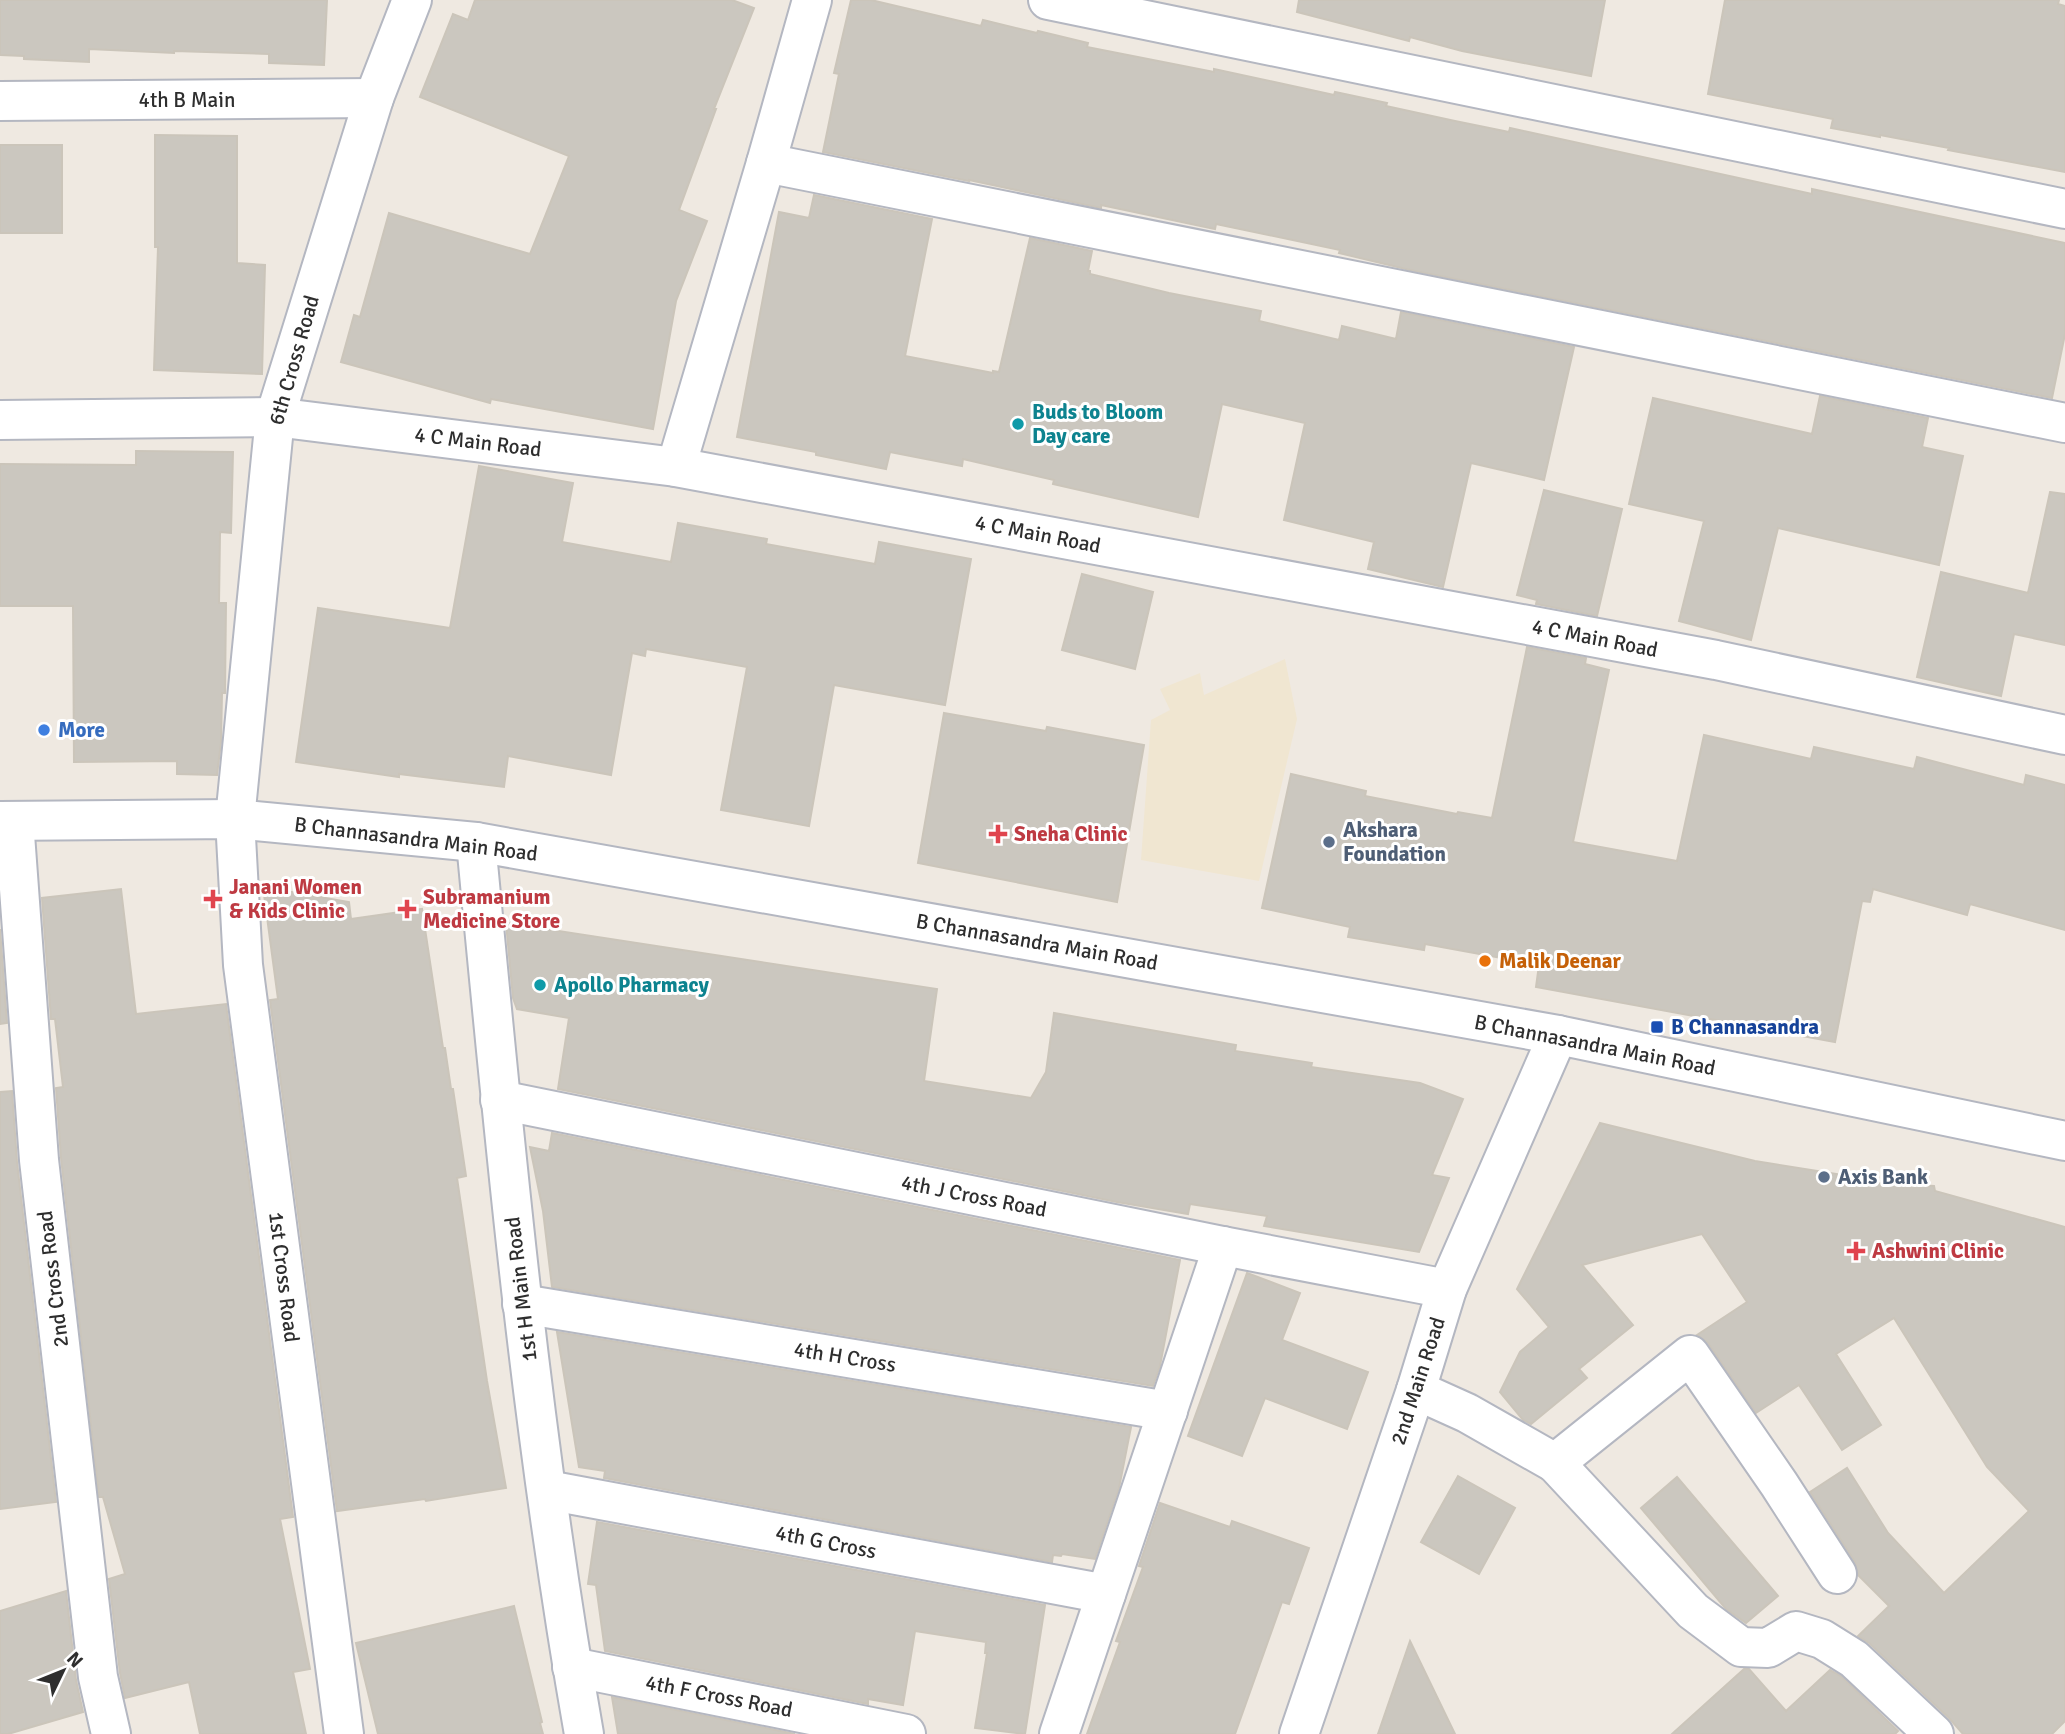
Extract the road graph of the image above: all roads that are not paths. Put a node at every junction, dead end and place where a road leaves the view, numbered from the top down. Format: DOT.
graph roads {
  1 [pos="412,0"];
  2 [pos="812,0"];
  3 [pos="1048,0"];
  4 [pos="374,98"];
  5 [pos="0,101"];
  6 [pos="766,163"];
  7 [pos="2065,209"];
  8 [pos="275,416"];
  9 [pos="0,419"];
  10 [pos="2065,423"];
  11 [pos="676,467"];
  12 [pos="2065,735"];
  13 [pos="235,819"];
  14 [pos="7,821"];
  15 [pos="477,842"];
  16 [pos="1558,1035"];
  17 [pos="500,1100"];
  18 [pos="2065,1141"];
  19 [pos="1223,1246"];
  20 [pos="1447,1289"];
  21 [pos="522,1304"];
  22 [pos="1416,1390"];
  23 [pos="1168,1411"];
  24 [pos="1555,1463"];
  25 [pos="547,1490"];
  26 [pos="1837,1574"];
  27 [pos="1106,1594"];
  28 [pos="572,1667"];
  29 [pos="111,1734"];
  30 [pos="344,1734"];
  31 [pos="584,1734"];
  32 [pos="906,1734"];
  33 [pos="1059,1734"];
  34 [pos="1299,1734"];
  35 [pos="1934,1734"];
  1 -- 4 [label="street, 6th Cross Road"];
  2 -- 6 [label="street"];
  3 -- 7 [label="street"];
  4 -- 5 [label="street, 4th B Main"];
  4 -- 8 [label="street, 6th Cross Road"];
  6 -- 10 [label="street"];
  6 -- 11 [label="street"];
  8 -- 9 [label="street, 4 C Main Road"];
  8 -- 11 [label="street, 4 C Main Road"];
  8 -- 13 [label="street, 6th Cross Road"];
  11 -- 12 [label="street, 4 C Main Road"];
  13 -- 14 [label="street, B Channasandra Main Road"];
  13 -- 15 [label="street, B Channasandra Main Road"];
  13 -- 30 [label="street, 1st Cross Road"];
  14 -- 29 [label="street, 2nd Cross Road"];
  15 -- 16 [label="street, B Channasandra Main Road"];
  15 -- 17 [label="street, 1st H Main Road"];
  16 -- 18 [label="street, B Channasandra Main Road"];
  16 -- 20 [label="street, 2nd Main Road"];
  17 -- 19 [label="street, 4th J Cross Road"];
  17 -- 21 [label="street, 1st H Main Road"];
  19 -- 20 [label="street, 4th J Cross Road"];
  19 -- 23 [label="street"];
  20 -- 22 [label="street, 2nd Main Road"];
  21 -- 23 [label="street, 4th H Cross"];
  21 -- 25 [label="street, 1st H Main Road"];
  22 -- 24 [label="street"];
  22 -- 34 [label="street, 2nd Main Road"];
  23 -- 27 [label="street"];
  24 -- 26 [label="street"];
  24 -- 35 [label="street"];
  25 -- 27 [label="street, 4th G Cross"];
  25 -- 28 [label="street, 1st H Main Road"];
  27 -- 33 [label="street"];
  28 -- 31 [label="street, 1st H Main Road"];
  28 -- 32 [label="street, 4th F Cross Road"];
}
